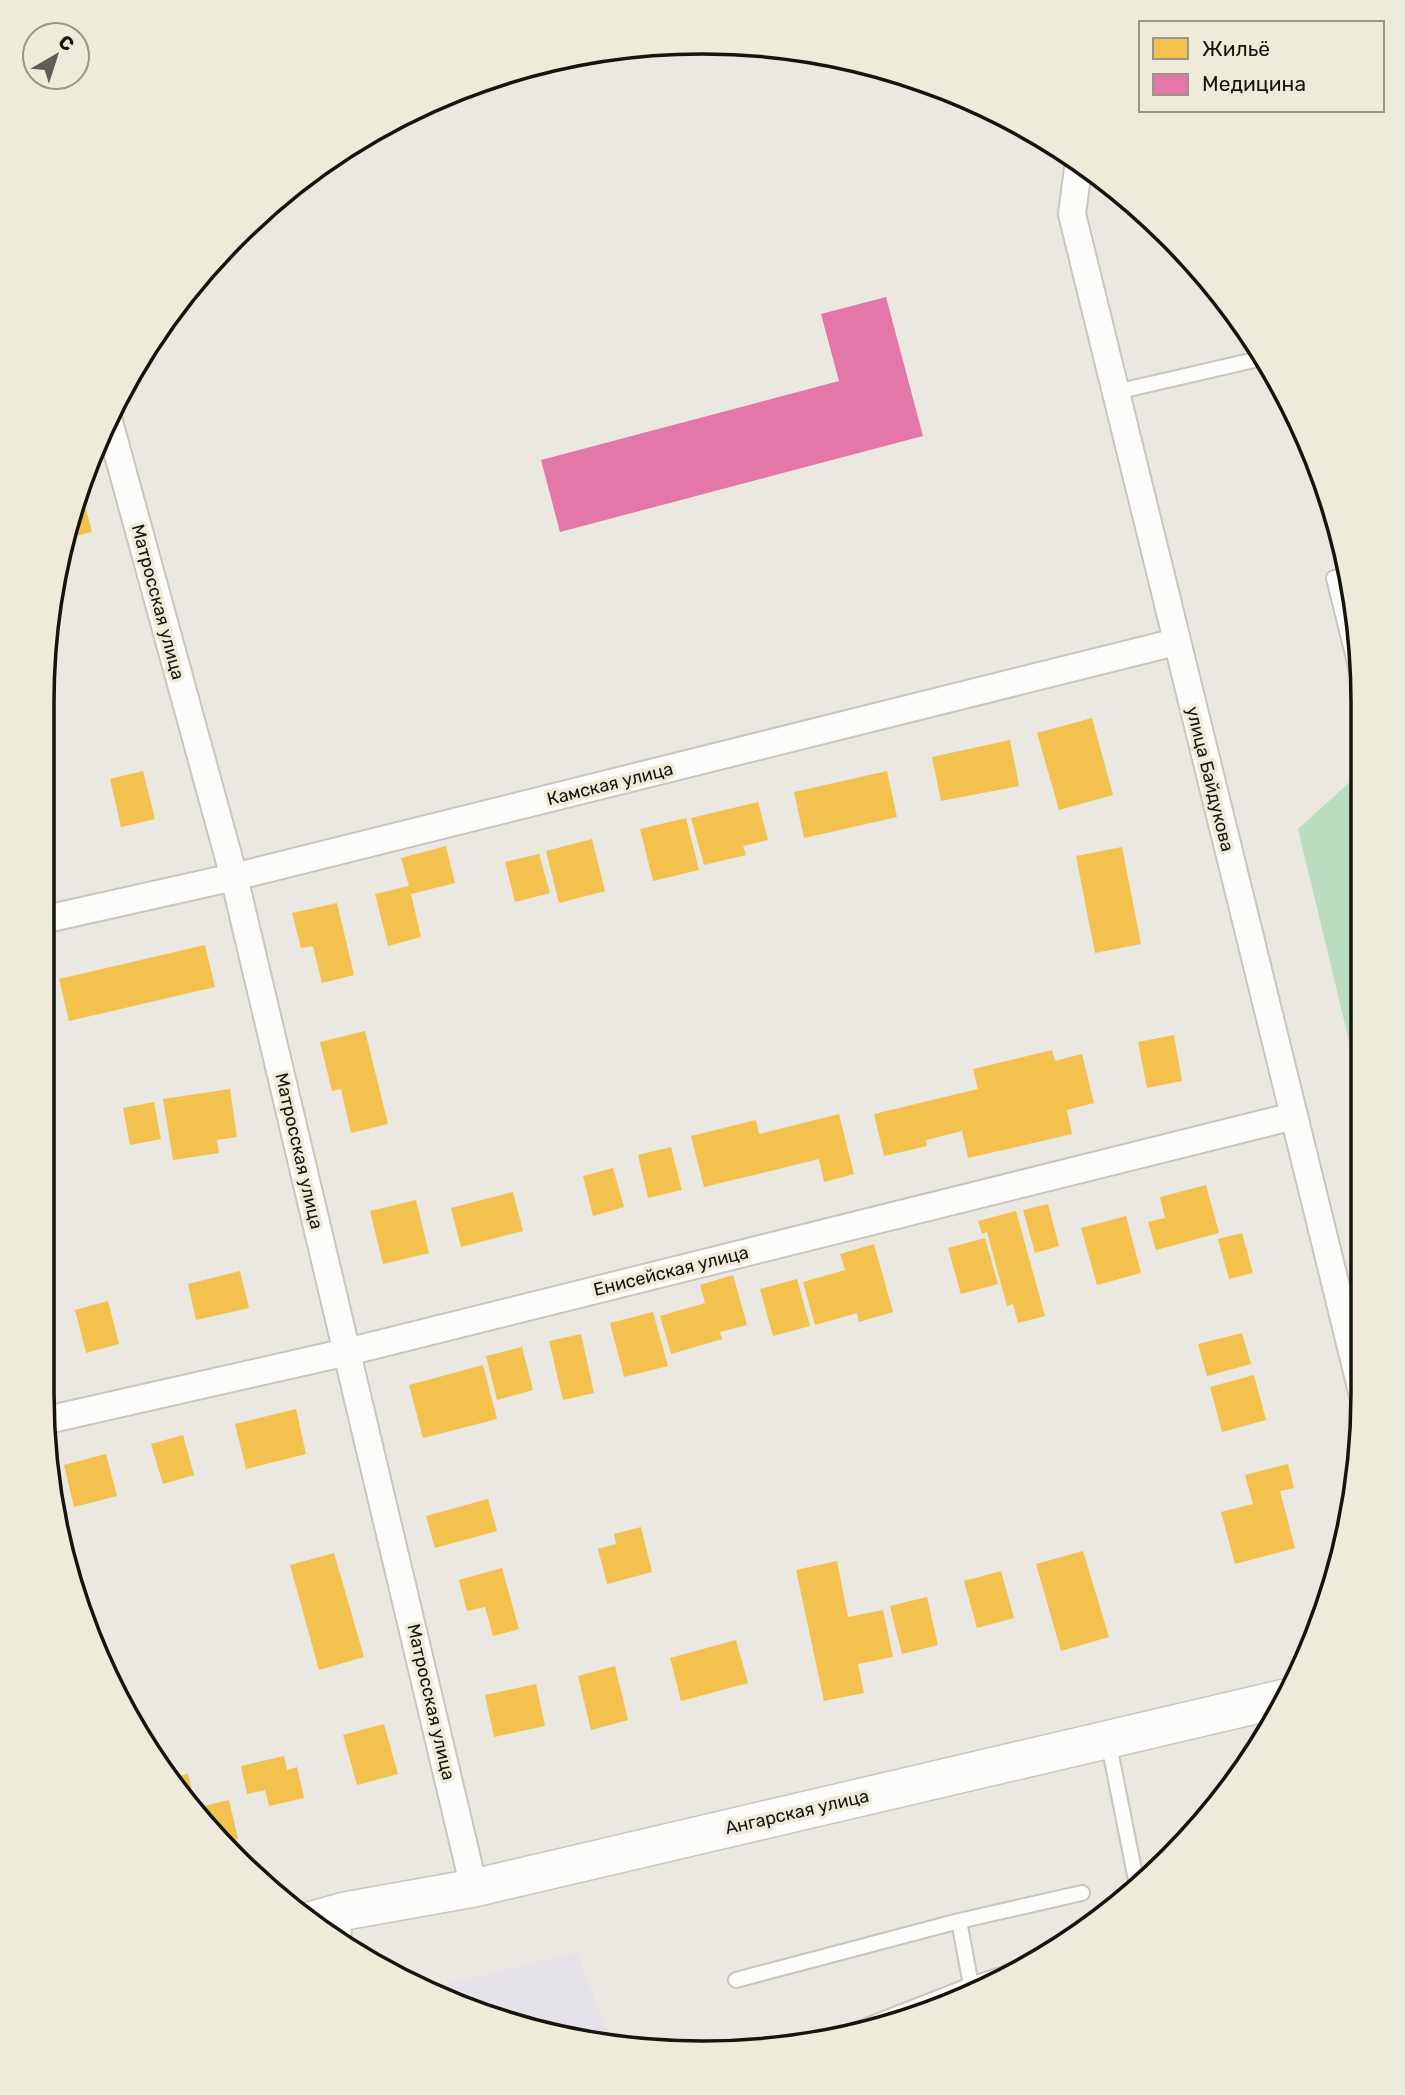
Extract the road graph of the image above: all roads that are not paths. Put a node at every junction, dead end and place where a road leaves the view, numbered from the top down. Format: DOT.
graph roads {
  1 [pos="1077,174"];
  2 [pos="1253,360"];
  3 [pos="1116,392"];
  4 [pos="113,435"];
  5 [pos="1338,577"];
  6 [pos="1345,622"];
  7 [pos="1176,642"];
  8 [pos="234,877"];
  9 [pos="54,917"];
  10 [pos="1294,1116"];
  11 [pos="1351,1347"];
  12 [pos="347,1352"];
  13 [pos="55,1418"];
  14 [pos="1272,1701"];
  15 [pos="1108,1739"];
  16 [pos="1135,1875"];
  17 [pos="474,1888"];
  18 [pos="1082,1893"];
  19 [pos="958,1921"];
  20 [pos="344,1926"];
  21 [pos="736,1980"];
  22 [pos="970,1982"];
  1 -- 3 [label="street, улица Байдукова"];
  2 -- 3 [label="lane"];
  3 -- 7 [label="street, улица Байдукова"];
  4 -- 8 [label="street, Матросская улица"];
  5 -- 6 [label="lane"];
  7 -- 8 [label="street, Камская улица"];
  7 -- 10 [label="street, улица Байдукова"];
  8 -- 9 [label="street, Камская улица"];
  8 -- 12 [label="street, Матросская улица"];
  10 -- 11 [label="street, улица Байдукова"];
  10 -- 12 [label="street, Енисейская улица"];
  12 -- 13 [label="street, Енисейская улица"];
  12 -- 17 [label="street, Матросская улица"];
  14 -- 15 [label="main road, Ангарская улица"];
  15 -- 16 [label="lane"];
  15 -- 17 [label="main road, Ангарская улица"];
  17 -- 20 [label="main road, Ангарская улица"];
  18 -- 19 [label="lane"];
  19 -- 21 [label="lane"];
  19 -- 22 [label="lane"];
}
